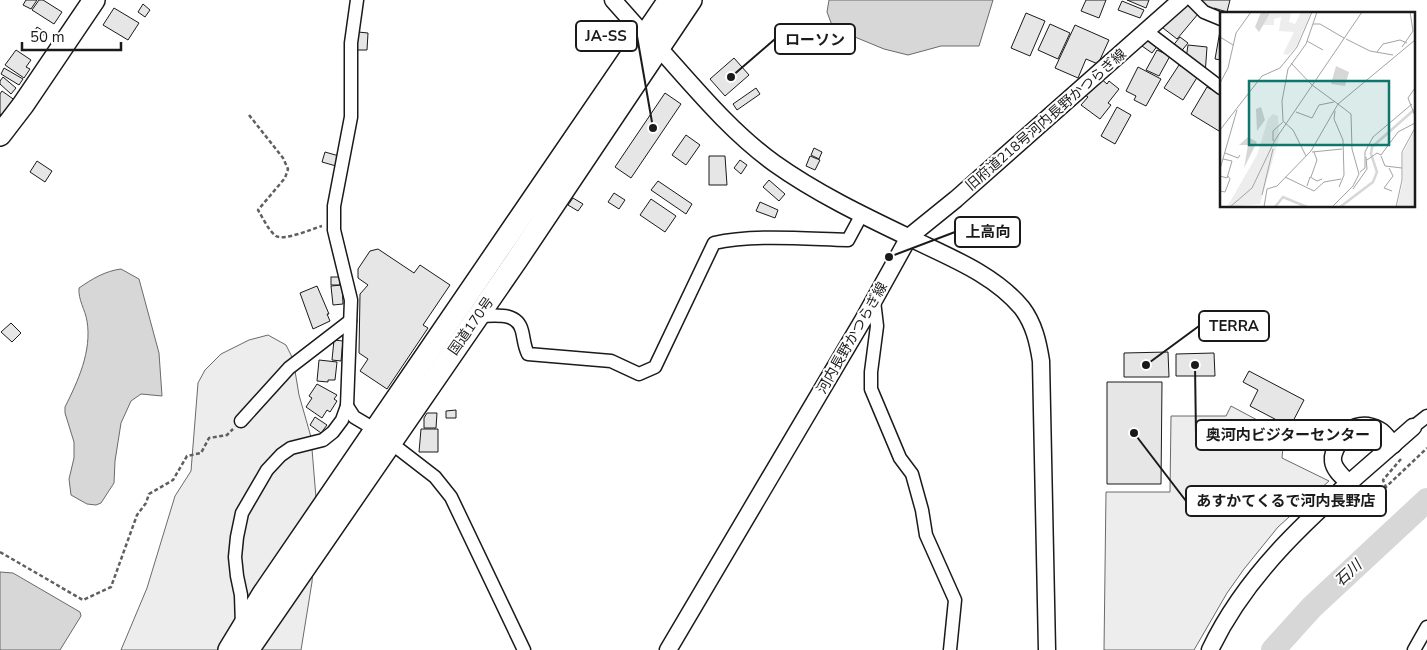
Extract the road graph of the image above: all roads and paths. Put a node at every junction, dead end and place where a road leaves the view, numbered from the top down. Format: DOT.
graph roads {
  1 [pos="94,0"];
  2 [pos="357,0"];
  3 [pos="614,0"];
  4 [pos="669,0"];
  5 [pos="692,0"];
  6 [pos="1181,0"];
  7 [pos="1192,0"];
  8 [pos="1220,19"];
  9 [pos="1146,31"];
  10 [pos="652,42"];
  11 [pos="1220,87"];
  12 [pos="249,115"];
  13 [pos="0,135"];
  14 [pos="862,214"];
  15 [pos="334,222"];
  16 [pos="909,237"];
  17 [pos="874,301"];
  18 [pos="478,316"];
  19 [pos="350,321"];
  20 [pos="347,406"];
  21 [pos="1427,416"];
  22 [pos="241,421"];
  23 [pos="1413,427"];
  24 [pos="383,436"];
  25 [pos="1427,448"];
  26 [pos="1398,450"];
  27 [pos="1349,483"];
  28 [pos="0,552"];
  29 [pos="1427,627"];
  30 [pos="242,628"];
  31 [pos="229,650"];
  32 [pos="248,650"];
  33 [pos="524,650"];
  34 [pos="668,650"];
  35 [pos="950,650"];
  36 [pos="1047,650"];
  37 [pos="1210,650"];
  38 [pos="1414,650"];
  1 -- 13 [label="highway"];
  2 -- 15 [label="street"];
  3 -- 10 [label="street"];
  4 -- 10 [label="highway, 国道170号"];
  5 -- 10 [label="highway, 国道170号"];
  6 -- 9 [label="street, 旧府道218号河内長野かつらぎ線"];
  7 -- 8 [label="street"];
  9 -- 11 [label="street"];
  9 -- 16 [label="street, 旧府道218号河内長野かつらぎ線"];
  10 -- 14 [label="street"];
  10 -- 18 [label="highway, 国道170号"];
  10 -- 24 [label="highway, 国道170号"];
  12 -- 15 [label="path"];
  14 -- 16 [label="street"];
  14 -- 18 [label="street"];
  15 -- 19 [label="street"];
  16 -- 17 [label="street, 河内長野かつらぎ線"];
  16 -- 36 [label="street"];
  17 -- 34 [label="street, 河内長野かつらぎ線"];
  17 -- 35 [label="street"];
  18 -- 24 [label="highway, 国道170号"];
  19 -- 20 [label="street"];
  19 -- 22 [label="street"];
  20 -- 24 [label="street"];
  20 -- 30 [label="street"];
  21 -- 23 [label="street"];
  22 -- 28 [label="path"];
  23 -- 26 [label="street"];
  24 -- 30 [label="highway, 国道170号"];
  24 -- 32 [label="highway, 国道170号"];
  24 -- 33 [label="street"];
  25 -- 26 [label="path"];
  26 -- 27 [label="street"];
  26 -- 27 [label="street"];
  27 -- 37 [label="street"];
  29 -- 38 [label="street"];
  30 -- 31 [label="highway, 国道170号"];
}
